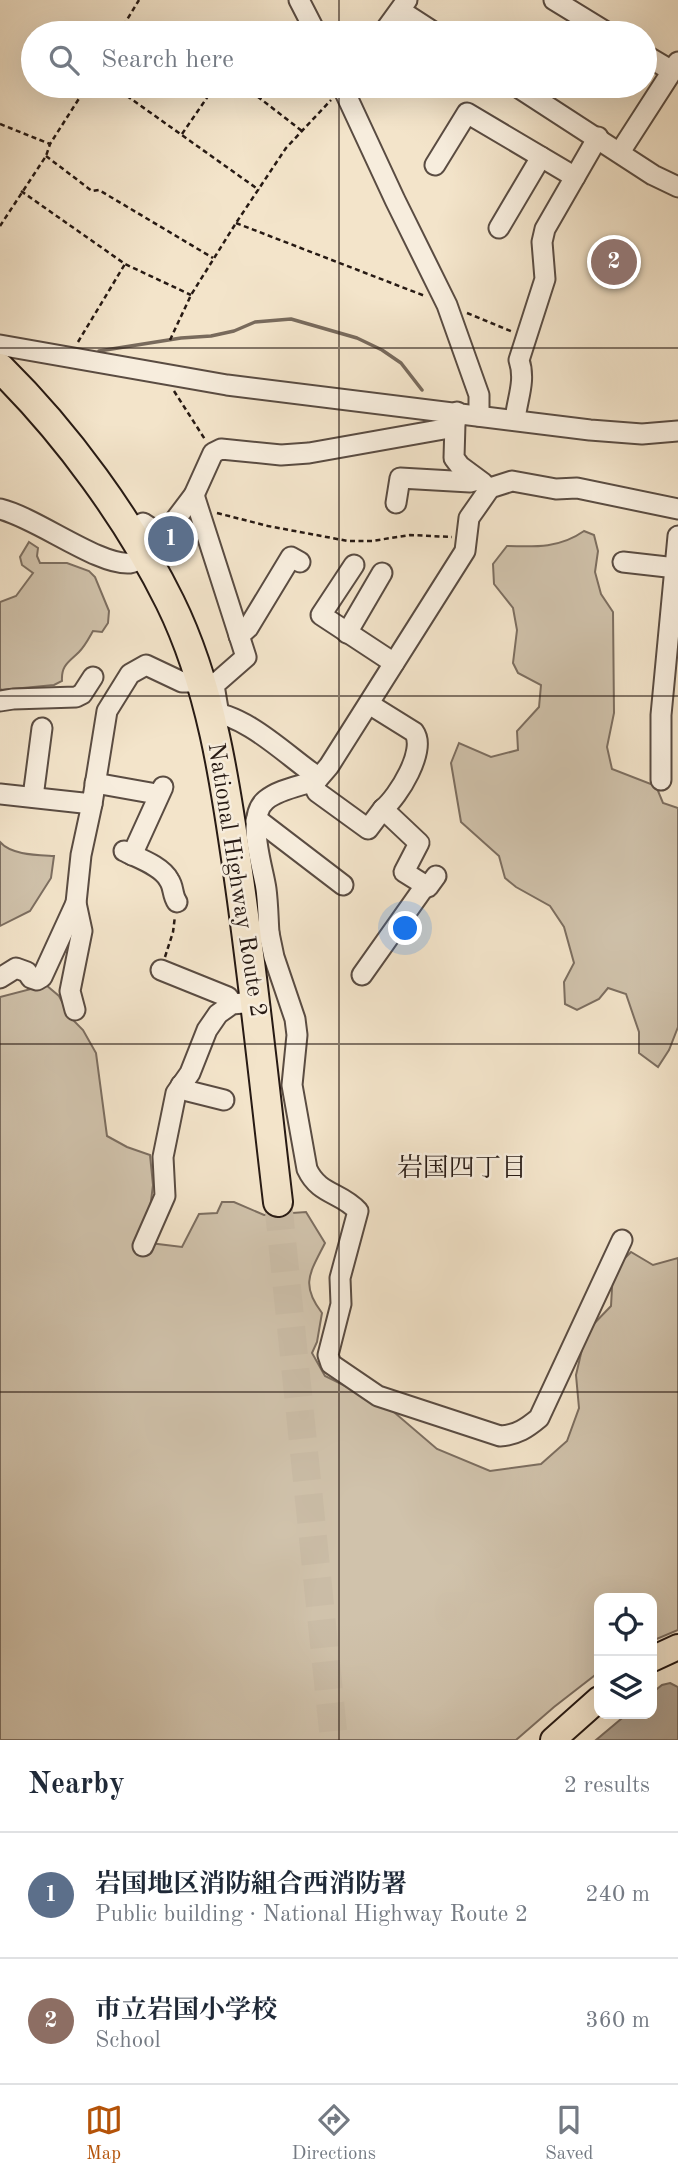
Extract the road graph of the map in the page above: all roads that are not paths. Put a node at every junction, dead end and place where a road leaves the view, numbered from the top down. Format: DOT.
graph roads {
  1 [pos="299,0"];
  2 [pos="554,0"];
  3 [pos="404,5"];
  4 [pos="310,21"];
  5 [pos="392,21"];
  6 [pos="422,21"];
  7 [pos="588,21"];
  8 [pos="657,60"];
  9 [pos="675,67"];
  10 [pos="657,95"];
  11 [pos="348,98"];
  12 [pos="535,98"];
  13 [pos="655,98"];
  14 [pos="598,137"];
  15 [pos="620,152"];
  16 [pos="541,157"];
  17 [pos="435,165"];
  18 [pos="575,177"];
  19 [pos="678,187"];
  20 [pos="499,228"];
  21 [pos="0,345"];
  22 [pos="41,353"];
  23 [pos="8,382"];
  24 [pos="479,416"];
  25 [pos="456,418"];
  26 [pos="515,420"];
  27 [pos="678,431"];
  28 [pos="484,484"];
  29 [pos="194,495"];
  30 [pos="396,503"];
  31 [pos="0,509"];
  32 [pos="678,509"];
  33 [pos="128,530"];
  34 [pos="678,536"];
  35 [pos="145,557"];
  36 [pos="300,562"];
  37 [pos="623,562"];
  38 [pos="354,565"];
  39 [pos="676,568"];
  40 [pos="382,573"];
  41 [pos="675,603"];
  42 [pos="347,633"];
  43 [pos="239,636"];
  44 [pos="394,663"];
  45 [pos="93,677"];
  46 [pos="200,682"];
  47 [pos="0,701"];
  48 [pos="369,704"];
  49 [pos="213,712"];
  50 [pos="42,728"];
  51 [pos="314,780"];
  52 [pos="661,780"];
  53 [pos="95,783"];
  54 [pos="0,794"];
  55 [pos="33,797"];
  56 [pos="92,804"];
  57 [pos="383,809"];
  58 [pos="256,821"];
  59 [pos="343,885"];
  60 [pos="177,902"];
  61 [pos="76,904"];
  62 [pos="258,933"];
  63 [pos="161,970"];
  64 [pos="362,975"];
  65 [pos="0,978"];
  66 [pos="243,1003"];
  67 [pos="75,1010"];
  68 [pos="181,1085"];
  69 [pos="224,1100"];
  70 [pos="278,1202"];
  71 [pos="622,1240"];
  72 [pos="143,1246"];
  73 [pos="678,1647"];
  74 [pos="657,1657"];
  75 [pos="594,1703"];
  76 [pos="553,1740"];
  1 -- 4 [label="street"];
  2 -- 7 [label="street"];
  3 -- 5 [label="street"];
  3 -- 6 [label="street"];
  8 -- 9 [label="street"];
  9 -- 10 [label="street"];
  11 -- 24 [label="street"];
  12 -- 14 [label="street"];
  13 -- 15 [label="street"];
  14 -- 15 [label="street"];
  14 -- 18 [label="street"];
  15 -- 19 [label="street"];
  16 -- 17 [label="street"];
  16 -- 18 [label="street"];
  16 -- 20 [label="street"];
  18 -- 26 [label="street"];
  21 -- 22 [label="street"];
  22 -- 23 [label="street"];
  22 -- 25 [label="street"];
  23 -- 33 [label="highway, National Highway Route 2"];
  24 -- 25 [label="street"];
  24 -- 26 [label="street"];
  25 -- 28 [label="street"];
  25 -- 29 [label="street"];
  26 -- 27 [label="street"];
  28 -- 30 [label="street"];
  28 -- 32 [label="street"];
  28 -- 44 [label="street"];
  29 -- 33 [label="street"];
  29 -- 43 [label="street"];
  31 -- 35 [label="street"];
  33 -- 35 [label="highway, National Highway Route 2"];
  34 -- 39 [label="street"];
  35 -- 46 [label="highway, National Highway Route 2"];
  36 -- 43 [label="street"];
  37 -- 39 [label="street"];
  38 -- 42 [label="street"];
  39 -- 41 [label="street"];
  40 -- 42 [label="street"];
  41 -- 52 [label="street"];
  42 -- 44 [label="street"];
  43 -- 49 [label="street"];
  44 -- 48 [label="street"];
  45 -- 47 [label="street"];
  46 -- 49 [label="highway, National Highway Route 2"];
  46 -- 53 [label="street"];
  48 -- 51 [label="street"];
  48 -- 57 [label="street"];
  49 -- 51 [label="street"];
  49 -- 62 [label="highway, National Highway Route 2"];
  50 -- 55 [label="street"];
  51 -- 57 [label="street"];
  51 -- 58 [label="street"];
  53 -- 56 [label="street"];
  53 -- 60 [label="street"];
  54 -- 55 [label="street"];
  55 -- 56 [label="street"];
  56 -- 61 [label="street"];
  57 -- 64 [label="street"];
  58 -- 59 [label="street"];
  58 -- 62 [label="street"];
  61 -- 65 [label="street"];
  61 -- 67 [label="street"];
  62 -- 66 [label="highway, National Highway Route 2"];
  62 -- 71 [label="street"];
  63 -- 66 [label="street"];
  66 -- 68 [label="street"];
  66 -- 70 [label="highway, National Highway Route 2"];
  68 -- 69 [label="street"];
  68 -- 72 [label="street"];
  73 -- 74 [label="main road"];
  75 -- 76 [label="main road"];
}
